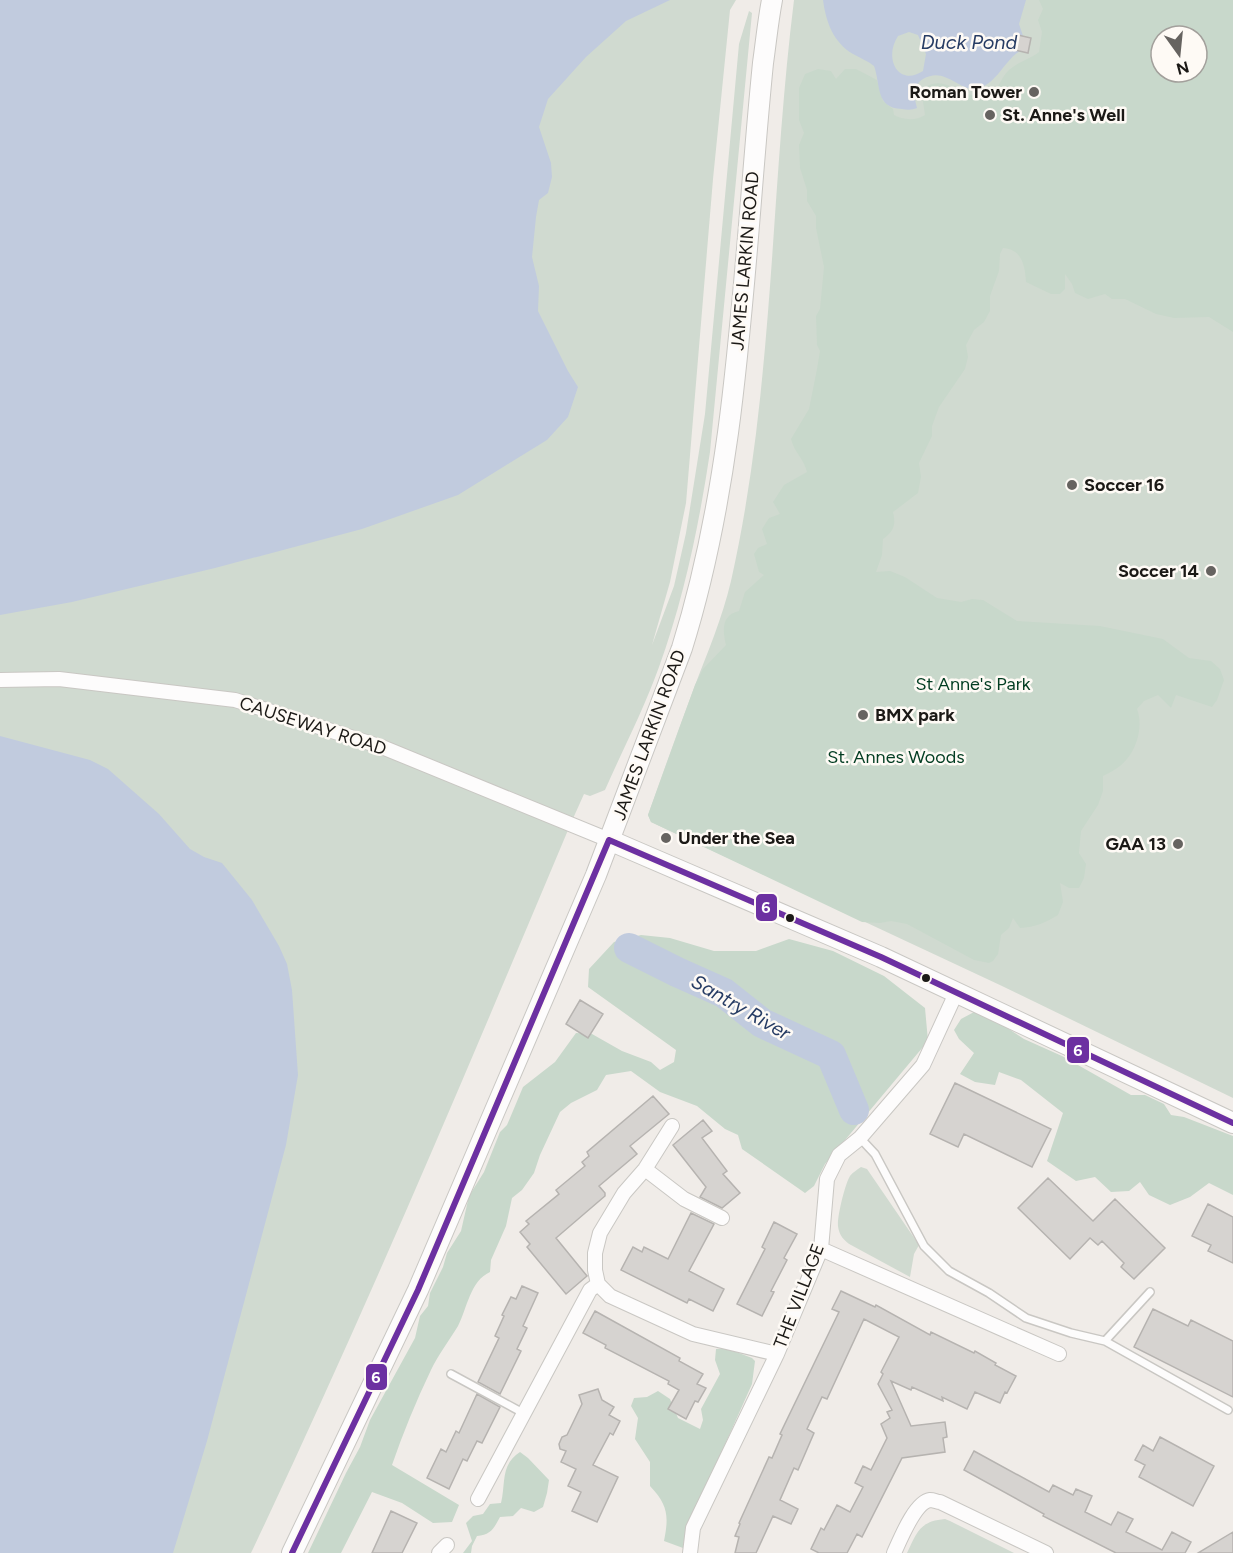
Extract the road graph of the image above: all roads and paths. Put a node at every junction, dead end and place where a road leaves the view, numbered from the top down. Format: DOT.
graph roads {
  1 [pos="772,0"];
  2 [pos="0,680"];
  3 [pos="609,840"];
  4 [pos="957,991"];
  5 [pos="1233,1123"];
  6 [pos="672,1126"];
  7 [pos="860,1138"];
  8 [pos="645,1169"];
  9 [pos="722,1218"];
  10 [pos="821,1250"];
  11 [pos="598,1284"];
  12 [pos="1150,1292"];
  13 [pos="1105,1341"];
  14 [pos="777,1354"];
  15 [pos="1059,1354"];
  16 [pos="450,1374"];
  17 [pos="1228,1410"];
  18 [pos="525,1414"];
  19 [pos="478,1499"];
  20 [pos="292,1553"];
  21 [pos="690,1553"];
  22 [pos="894,1553"];
  23 [pos="1046,1553"];
  1 -- 3 [label="main road, JAMES LARKIN ROAD"];
  2 -- 3 [label="street, CAUSEWAY ROAD"];
  3 -- 4 [label="main road"];
  3 -- 20 [label="main road, JAMES LARKIN ROAD"];
  4 -- 5 [label="main road"];
  4 -- 7 [label="street, THE VILLAGE"];
  6 -- 8 [label="street"];
  7 -- 10 [label="street, THE VILLAGE"];
  7 -- 13 [label="lane"];
  8 -- 9 [label="street"];
  8 -- 11 [label="street"];
  10 -- 14 [label="street, THE VILLAGE"];
  10 -- 15 [label="street"];
  11 -- 14 [label="street"];
  11 -- 18 [label="street"];
  12 -- 13 [label="lane"];
  13 -- 17 [label="lane"];
  14 -- 21 [label="street, THE VILLAGE"];
  16 -- 18 [label="lane"];
  18 -- 19 [label="street"];
  22 -- 23 [label="street"];
}
